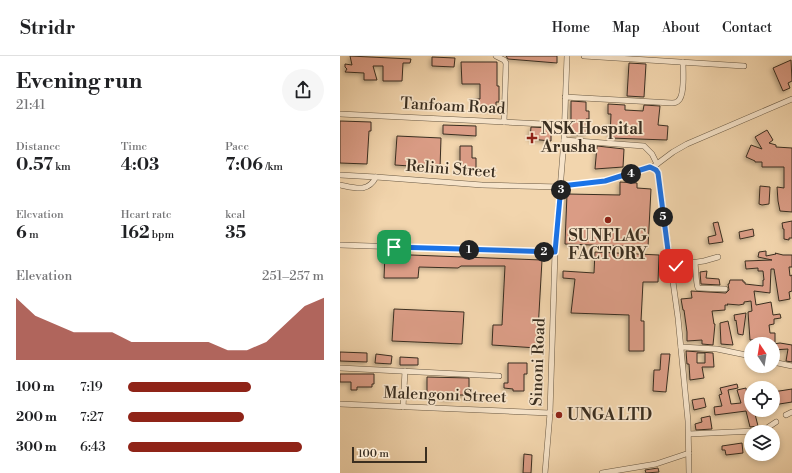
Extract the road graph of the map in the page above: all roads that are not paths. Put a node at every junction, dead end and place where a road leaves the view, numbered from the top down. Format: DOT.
graph roads {
  1 [pos="496,56"];
  2 [pos="567,56"];
  3 [pos="584,56"];
  4 [pos="684,62"];
  5 [pos="744,66"];
  6 [pos="565,98"];
  7 [pos="792,99"];
  8 [pos="340,114"];
  9 [pos="504,122"];
  10 [pos="564,125"];
  11 [pos="564,140"];
  12 [pos="655,166"];
  13 [pos="340,175"];
  14 [pos="376,177"];
  15 [pos="340,185"];
  16 [pos="561,187"];
  17 [pos="340,245"];
  18 [pos="555,252"];
  19 [pos="718,257"];
  20 [pos="695,263"];
  21 [pos="670,266"];
  22 [pos="725,289"];
  23 [pos="681,347"];
  24 [pos="744,355"];
  25 [pos="780,363"];
  26 [pos="792,366"];
  27 [pos="340,368"];
  28 [pos="405,372"];
  29 [pos="499,376"];
  30 [pos="340,404"];
  31 [pos="403,407"];
  32 [pos="792,412"];
  33 [pos="550,413"];
  34 [pos="786,415"];
  35 [pos="776,422"];
  36 [pos="689,434"];
  37 [pos="689,453"];
  38 [pos="545,473"];
  39 [pos="602,473"];
  40 [pos="689,473"];
  1 -- 9 [label="street"];
  2 -- 6 [label="street, Sinoni Road"];
  3 -- 4 [label="street"];
  4 -- 5 [label="street"];
  4 -- 6 [label="street"];
  6 -- 10 [label="street, Sinoni Road"];
  7 -- 12 [label="street"];
  8 -- 9 [label="street, Tanfoam Road"];
  9 -- 10 [label="street, Tanfoam Road"];
  10 -- 11 [label="street, Sinoni Road"];
  11 -- 12 [label="street"];
  11 -- 16 [label="street, Sinoni Road"];
  12 -- 16 [label="street, Relini Street"];
  12 -- 21 [label="street"];
  13 -- 14 [label="street, Relini Street"];
  14 -- 15 [label="street"];
  14 -- 16 [label="street, Relini Street"];
  16 -- 18 [label="street, Sinoni Road"];
  17 -- 18 [label="street"];
  18 -- 33 [label="street, Sinoni Road"];
  19 -- 20 [label="street"];
  20 -- 21 [label="street"];
  20 -- 22 [label="street"];
  21 -- 23 [label="street"];
  23 -- 24 [label="street"];
  23 -- 36 [label="street"];
  25 -- 26 [label="street"];
  27 -- 28 [label="street"];
  28 -- 29 [label="street"];
  28 -- 31 [label="street"];
  30 -- 31 [label="street, Malengoni Street"];
  31 -- 33 [label="street, Malengoni Street"];
  32 -- 34 [label="street"];
  33 -- 38 [label="street, Sinoni Road"];
  35 -- 36 [label="street"];
  36 -- 37 [label="street"];
  37 -- 39 [label="street"];
  37 -- 40 [label="street"];
}
